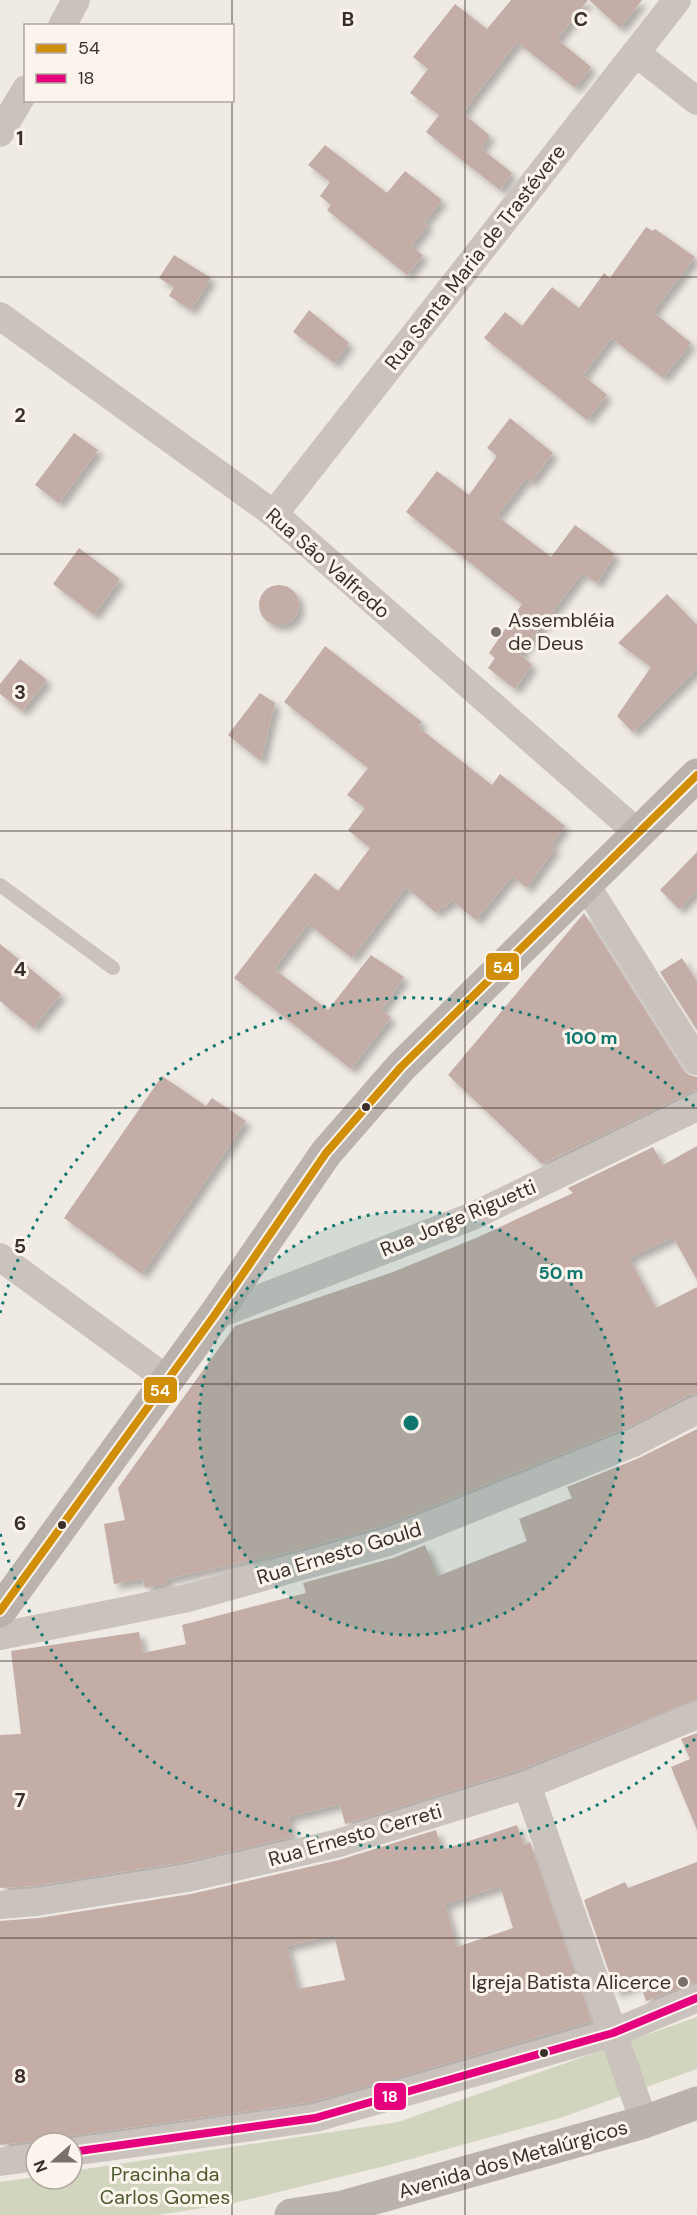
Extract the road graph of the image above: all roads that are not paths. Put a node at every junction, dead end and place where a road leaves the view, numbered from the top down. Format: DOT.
graph roads {
  1 [pos="76,0"];
  2 [pos="677,0"];
  3 [pos="63,24"];
  4 [pos="636,53"];
  5 [pos="24,92"];
  6 [pos="697,101"];
  7 [pos="0,133"];
  8 [pos="0,316"];
  9 [pos="274,514"];
  10 [pos="697,775"];
  11 [pos="638,833"];
  12 [pos="0,885"];
  13 [pos="586,885"];
  14 [pos="113,968"];
  15 [pos="697,1060"];
  16 [pos="697,1107"];
  17 [pos="0,1257"];
  18 [pos="214,1317"];
  19 [pos="168,1380"];
  20 [pos="697,1410"];
  21 [pos="0,1611"];
  22 [pos="0,1636"];
  23 [pos="697,1715"];
  24 [pos="527,1785"];
  25 [pos="0,1905"];
  26 [pos="697,1998"];
  27 [pos="613,2033"];
  28 [pos="697,2103"];
  29 [pos="644,2122"];
  30 [pos="84,2150"];
  31 [pos="24,2159"];
  32 [pos="0,2162"];
  33 [pos="291,2215"];
  1 -- 3 [label="street"];
  2 -- 4 [label="street, Rua Santa Maria de Trastévere"];
  4 -- 6 [label="street"];
  4 -- 9 [label="street, Rua Santa Maria de Trastévere"];
  5 -- 7 [label="street"];
  8 -- 9 [label="street, Rua São Valfredo"];
  9 -- 11 [label="street, Rua São Valfredo"];
  10 -- 11 [label="main road"];
  11 -- 13 [label="main road"];
  12 -- 14 [label="lane"];
  13 -- 15 [label="street"];
  13 -- 18 [label="main road"];
  16 -- 18 [label="street, Rua Jorge Riguetti"];
  17 -- 19 [label="street"];
  18 -- 19 [label="main road"];
  19 -- 21 [label="main road"];
  20 -- 22 [label="street, Rua Ernesto Gould"];
  23 -- 24 [label="street, Rua Ernesto Cerreti"];
  24 -- 25 [label="street, Rua Ernesto Cerreti"];
  24 -- 27 [label="street"];
  26 -- 27 [label="street"];
  27 -- 29 [label="street"];
  27 -- 30 [label="street"];
  28 -- 29 [label="main road, Avenida dos Metalúrgicos"];
  29 -- 33 [label="main road, Avenida dos Metalúrgicos"];
  31 -- 32 [label="street"];
}
